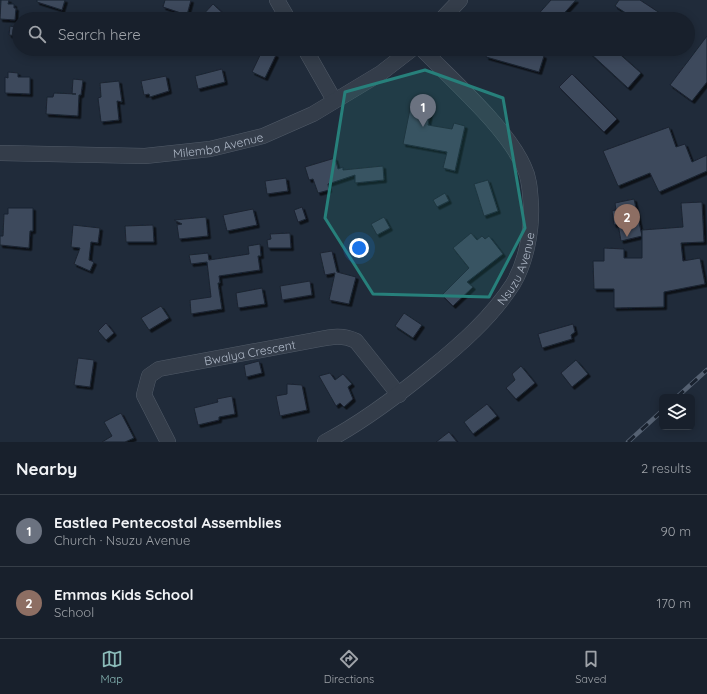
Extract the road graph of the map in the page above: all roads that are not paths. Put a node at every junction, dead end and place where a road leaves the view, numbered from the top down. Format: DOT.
graph roads {
  1 [pos="277,0"];
  2 [pos="460,0"];
  3 [pos="284,12"];
  4 [pos="449,12"];
  5 [pos="309,56"];
  6 [pos="403,56"];
  7 [pos="429,56"];
  8 [pos="334,100"];
  9 [pos="0,153"];
  10 [pos="399,395"];
  11 [pos="168,442"];
  12 [pos="325,442"];
  1 -- 3 [label="street"];
  2 -- 4 [label="street"];
  5 -- 8 [label="street"];
  6 -- 8 [label="street, Milemba Avenue"];
  7 -- 10 [label="street, Nsuzu Avenue"];
  8 -- 9 [label="street, Milemba Avenue"];
  10 -- 11 [label="street, Bwalya Crescent"];
  10 -- 12 [label="street, Nsuzu Avenue"];
}
